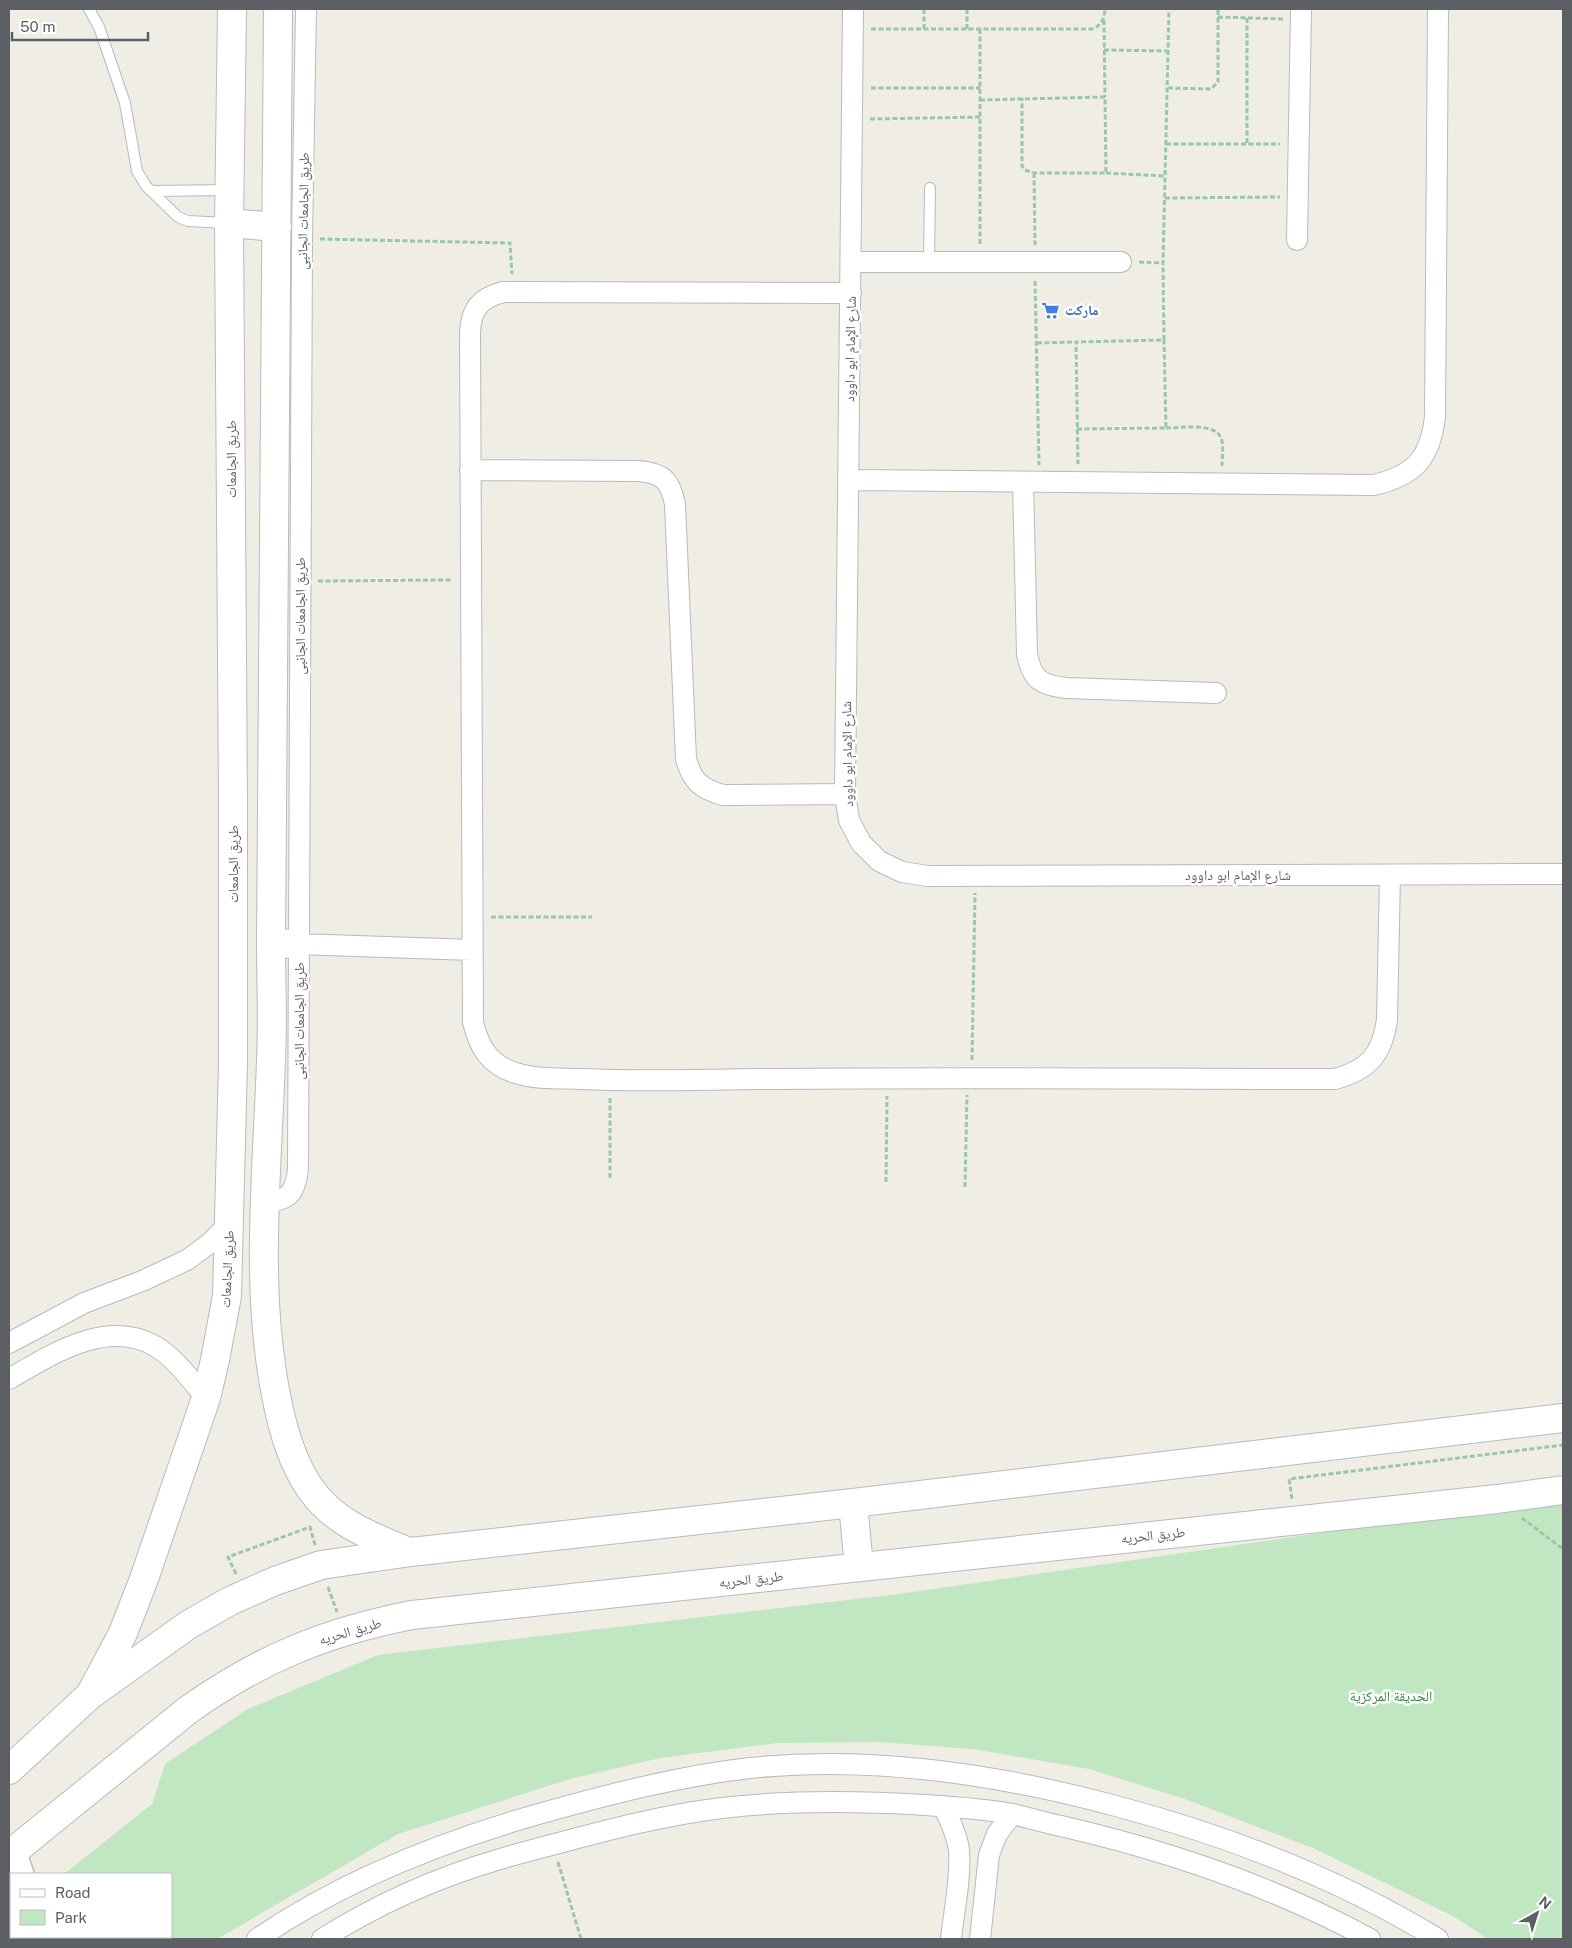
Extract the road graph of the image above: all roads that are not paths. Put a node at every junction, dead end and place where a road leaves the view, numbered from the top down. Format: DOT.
graph roads {
  1 [pos="89,9"];
  2 [pos="232,9"];
  3 [pos="278,9"];
  4 [pos="306,9"];
  5 [pos="854,9"];
  6 [pos="1438,9"];
  7 [pos="1301,14"];
  8 [pos="930,188"];
  9 [pos="230,190"];
  10 [pos="152,191"];
  11 [pos="229,223"];
  12 [pos="277,227"];
  13 [pos="1297,240"];
  14 [pos="929,261"];
  15 [pos="851,262"];
  16 [pos="1122,262"];
  17 [pos="851,293"];
  18 [pos="470,470"];
  19 [pos="848,480"];
  20 [pos="1031,482"];
  21 [pos="1216,692"];
  22 [pos="845,794"];
  23 [pos="1563,874"];
  24 [pos="1390,875"];
  25 [pos="270,943"];
  26 [pos="299,944"];
  27 [pos="472,950"];
  28 [pos="264,1203"];
  29 [pos="230,1211"];
  30 [pos="9,1342"];
  31 [pos="9,1379"];
  32 [pos="206,1398"];
  33 [pos="1563,1418"];
  34 [pos="1563,1490"];
  35 [pos="853,1503"];
  36 [pos="411,1552"];
  37 [pos="859,1567"];
  38 [pos="90,1695"];
  39 [pos="9,1770"];
  40 [pos="943,1806"];
  41 [pos="1012,1814"];
  42 [pos="14,1860"];
  43 [pos="257,1939"];
  44 [pos="322,1939"];
  45 [pos="950,1939"];
  46 [pos="980,1939"];
  47 [pos="1370,1939"];
  48 [pos="1438,1939"];
  1 -- 10 [label="lane"];
  2 -- 9 [label="main road, طريق الجامعات"];
  3 -- 12 [label="main road"];
  4 -- 26 [label="street, طريق الجامعات الجانبى"];
  5 -- 15 [label="street, شارع الإمام ابو داوود"];
  6 -- 20 [label="street"];
  7 -- 13 [label="street"];
  8 -- 14 [label="lane"];
  9 -- 10 [label="lane"];
  9 -- 11 [label="main road, طريق الجامعات"];
  10 -- 11 [label="lane"];
  11 -- 12 [label="main road"];
  11 -- 29 [label="main road, طريق الجامعات"];
  12 -- 25 [label="main road"];
  14 -- 15 [label="street"];
  14 -- 16 [label="street"];
  15 -- 17 [label="street, شارع الإمام ابو داوود"];
  17 -- 18 [label="street"];
  17 -- 19 [label="street, شارع الإمام ابو داوود"];
  18 -- 22 [label="street"];
  18 -- 27 [label="street"];
  19 -- 20 [label="street"];
  19 -- 22 [label="street, شارع الإمام ابو داوود"];
  20 -- 21 [label="street"];
  22 -- 24 [label="street, شارع الإمام ابو داوود"];
  23 -- 24 [label="street, شارع الإمام ابو داوود"];
  24 -- 27 [label="street"];
  25 -- 26 [label="main road"];
  25 -- 28 [label="main road"];
  26 -- 27 [label="street"];
  26 -- 28 [label="street, طريق الجامعات الجانبى"];
  28 -- 29 [label="main road"];
  28 -- 36 [label="main road"];
  29 -- 30 [label="street"];
  29 -- 32 [label="main road, طريق الجامعات"];
  31 -- 32 [label="street"];
  32 -- 38 [label="main road, طريق الجامعات"];
  33 -- 35 [label="main road"];
  34 -- 37 [label="main road, طريق الحريه"];
  35 -- 36 [label="main road"];
  35 -- 37 [label="main road"];
  36 -- 38 [label="main road"];
  37 -- 42 [label="main road, طريق الحريه"];
  38 -- 39 [label="main road"];
  40 -- 41 [label="street"];
  40 -- 44 [label="street"];
  40 -- 45 [label="street"];
  41 -- 46 [label="street"];
  41 -- 47 [label="street"];
  43 -- 48 [label="street"];
}
